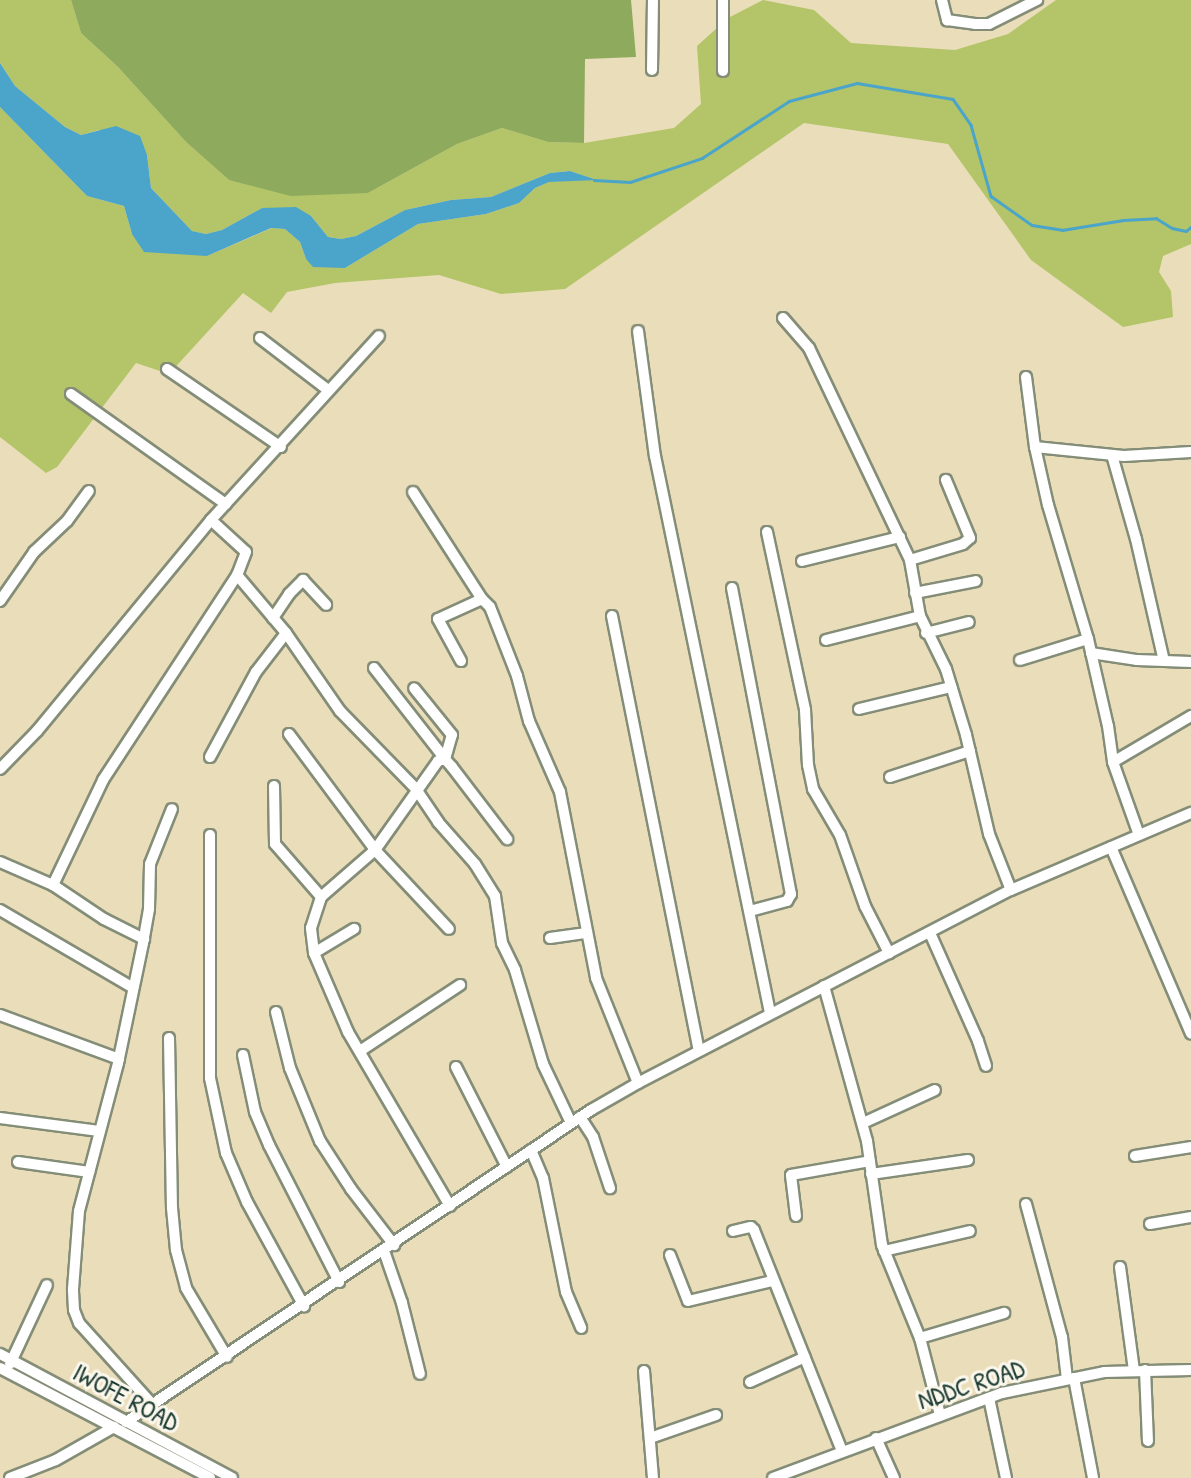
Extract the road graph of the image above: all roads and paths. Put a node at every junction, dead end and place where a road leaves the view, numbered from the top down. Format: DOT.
graph roads {
  1 [pos="653,0"];
  2 [pos="723,0"];
  3 [pos="942,0"];
  4 [pos="1033,1"];
  5 [pos="652,70"];
  6 [pos="723,71"];
  7 [pos="783,318"];
  8 [pos="638,331"];
  9 [pos="379,336"];
  10 [pos="260,338"];
  11 [pos="167,369"];
  12 [pos="1026,377"];
  13 [pos="328,390"];
  14 [pos="71,394"];
  15 [pos="281,447"];
  16 [pos="1035,447"];
  17 [pos="1191,452"];
  18 [pos="1112,455"];
  19 [pos="946,480"];
  20 [pos="89,491"];
  21 [pos="412,492"];
  22 [pos="226,504"];
  23 [pos="211,520"];
  24 [pos="767,532"];
  25 [pos="900,537"];
  26 [pos="910,560"];
  27 [pos="802,561"];
  28 [pos="237,575"];
  29 [pos="976,581"];
  30 [pos="732,588"];
  31 [pos="915,593"];
  32 [pos="482,600"];
  33 [pos="0,601"];
  34 [pos="326,605"];
  35 [pos="612,615"];
  36 [pos="920,616"];
  37 [pos="273,618"];
  38 [pos="969,622"];
  39 [pos="926,633"];
  40 [pos="286,634"];
  41 [pos="1088,639"];
  42 [pos="826,640"];
  43 [pos="1091,653"];
  44 [pos="1020,660"];
  45 [pos="461,661"];
  46 [pos="1164,661"];
  47 [pos="1191,662"];
  48 [pos="374,668"];
  49 [pos="951,687"];
  50 [pos="414,688"];
  51 [pos="859,709"];
  52 [pos="1191,716"];
  53 [pos="289,734"];
  54 [pos="970,751"];
  55 [pos="210,757"];
  56 [pos="445,759"];
  57 [pos="1113,762"];
  58 [pos="0,769"];
  59 [pos="890,777"];
  60 [pos="274,786"];
  61 [pos="416,789"];
  62 [pos="172,809"];
  63 [pos="1191,813"];
  64 [pos="210,835"];
  65 [pos="1139,835"];
  66 [pos="507,839"];
  67 [pos="1111,847"];
  68 [pos="375,850"];
  69 [pos="0,862"];
  70 [pos="53,885"];
  71 [pos="1011,890"];
  72 [pos="321,897"];
  73 [pos="0,910"];
  74 [pos="750,911"];
  75 [pos="354,929"];
  76 [pos="449,929"];
  77 [pos="585,933"];
  78 [pos="930,933"];
  79 [pos="550,938"];
  80 [pos="144,939"];
  81 [pos="314,953"];
  82 [pos="889,953"];
  83 [pos="460,985"];
  84 [pos="132,986"];
  85 [pos="824,986"];
  86 [pos="276,1012"];
  87 [pos="770,1013"];
  88 [pos="0,1015"];
  89 [pos="1188,1020"];
  90 [pos="1191,1034"];
  91 [pos="169,1038"];
  92 [pos="699,1050"];
  93 [pos="360,1051"];
  94 [pos="243,1055"];
  95 [pos="119,1059"];
  96 [pos="986,1066"];
  97 [pos="456,1067"];
  98 [pos="638,1083"];
  99 [pos="935,1090"];
  100 [pos="0,1118"];
  101 [pos="576,1120"];
  102 [pos="863,1123"];
  103 [pos="99,1131"];
  104 [pos="1191,1147"];
  105 [pos="531,1150"];
  106 [pos="1135,1156"];
  107 [pos="968,1160"];
  108 [pos="870,1161"];
  109 [pos="18,1162"];
  110 [pos="507,1167"];
  111 [pos="89,1171"];
  112 [pos="871,1174"];
  113 [pos="610,1188"];
  114 [pos="1026,1204"];
  115 [pos="450,1206"];
  116 [pos="796,1216"];
  117 [pos="1191,1217"];
  118 [pos="1150,1224"];
  119 [pos="733,1231"];
  120 [pos="970,1231"];
  121 [pos="394,1245"];
  122 [pos="384,1251"];
  123 [pos="884,1251"];
  124 [pos="670,1255"];
  125 [pos="1120,1267"];
  126 [pos="772,1281"];
  127 [pos="339,1282"];
  128 [pos="47,1285"];
  129 [pos="304,1306"];
  130 [pos="1004,1313"];
  131 [pos="581,1328"];
  132 [pos="920,1338"];
  133 [pos="0,1354"];
  134 [pos="227,1357"];
  135 [pos="805,1357"];
  136 [pos="13,1359"];
  137 [pos="3,1369"];
  138 [pos="1134,1370"];
  139 [pos="1145,1370"];
  140 [pos="1191,1370"];
  141 [pos="645,1371"];
  142 [pos="420,1374"];
  143 [pos="1071,1378"];
  144 [pos="750,1382"];
  145 [pos="989,1398"];
  146 [pos="153,1405"];
  147 [pos="716,1415"];
  148 [pos="940,1415"];
  149 [pos="126,1422"];
  150 [pos="114,1427"];
  151 [pos="650,1438"];
  152 [pos="876,1438"];
  153 [pos="1148,1441"];
  154 [pos="842,1451"];
  155 [pos="17,1477"];
  156 [pos="210,1478"];
  157 [pos="232,1478"];
  158 [pos="653,1478"];
  159 [pos="773,1478"];
  160 [pos="894,1478"];
  161 [pos="1006,1478"];
  162 [pos="1093,1478"];
  1 -- 5 [label="street"];
  2 -- 6 [label="street"];
  3 -- 4 [label="street"];
  7 -- 25 [label="street"];
  8 -- 74 [label="street"];
  9 -- 13 [label="street"];
  10 -- 13 [label="street"];
  11 -- 15 [label="street"];
  12 -- 16 [label="street"];
  13 -- 15 [label="street"];
  14 -- 22 [label="street"];
  15 -- 22 [label="street"];
  16 -- 18 [label="street"];
  16 -- 41 [label="street"];
  17 -- 18 [label="street"];
  18 -- 46 [label="street"];
  19 -- 26 [label="street"];
  20 -- 33 [label="street"];
  21 -- 32 [label="street"];
  22 -- 23 [label="street"];
  23 -- 28 [label="street"];
  23 -- 58 [label="street"];
  24 -- 82 [label="street"];
  25 -- 26 [label="street"];
  25 -- 27 [label="street"];
  26 -- 31 [label="street"];
  28 -- 37 [label="street"];
  28 -- 70 [label="street"];
  29 -- 31 [label="street"];
  30 -- 74 [label="street"];
  31 -- 36 [label="street"];
  32 -- 45 [label="street"];
  32 -- 77 [label="street"];
  34 -- 37 [label="street"];
  35 -- 92 [label="street"];
  36 -- 39 [label="street"];
  36 -- 42 [label="street"];
  37 -- 40 [label="street"];
  38 -- 39 [label="street"];
  39 -- 49 [label="street"];
  40 -- 55 [label="street"];
  40 -- 61 [label="street"];
  41 -- 43 [label="street"];
  41 -- 44 [label="street"];
  43 -- 46 [label="street"];
  43 -- 57 [label="street"];
  46 -- 47 [label="street"];
  48 -- 56 [label="street"];
  49 -- 51 [label="street"];
  49 -- 54 [label="street"];
  50 -- 56 [label="street"];
  52 -- 57 [label="street"];
  53 -- 68 [label="street"];
  54 -- 59 [label="street"];
  54 -- 71 [label="street"];
  56 -- 61 [label="street"];
  56 -- 66 [label="street"];
  57 -- 65 [label="street"];
  60 -- 72 [label="street"];
  61 -- 68 [label="street"];
  61 -- 101 [label="street"];
  62 -- 80 [label="street"];
  63 -- 65 [label="street"];
  64 -- 129 [label="street"];
  65 -- 67 [label="street"];
  67 -- 71 [label="street"];
  67 -- 89 [label="street"];
  68 -- 72 [label="street"];
  68 -- 76 [label="street"];
  69 -- 70 [label="street"];
  70 -- 80 [label="street"];
  71 -- 78 [label="street"];
  72 -- 81 [label="street"];
  73 -- 84 [label="street"];
  74 -- 87 [label="street"];
  75 -- 81 [label="street"];
  77 -- 79 [label="street"];
  77 -- 98 [label="street"];
  78 -- 82 [label="street"];
  78 -- 96 [label="street"];
  80 -- 84 [label="street"];
  81 -- 93 [label="street"];
  82 -- 85 [label="street"];
  83 -- 93 [label="street"];
  84 -- 95 [label="street"];
  85 -- 87 [label="street"];
  85 -- 102 [label="street"];
  86 -- 121 [label="street"];
  87 -- 92 [label="street"];
  88 -- 95 [label="street"];
  89 -- 90 [label="street"];
  91 -- 134 [label="street"];
  92 -- 98 [label="street"];
  93 -- 115 [label="street"];
  94 -- 127 [label="street"];
  95 -- 103 [label="street"];
  97 -- 110 [label="street"];
  98 -- 101 [label="street"];
  99 -- 102 [label="street"];
  100 -- 103 [label="street"];
  101 -- 105 [label="street"];
  101 -- 113 [label="street"];
  102 -- 108 [label="street"];
  103 -- 111 [label="street"];
  104 -- 106 [label="street"];
  105 -- 110 [label="street"];
  105 -- 131 [label="street"];
  107 -- 112 [label="street"];
  108 -- 112 [label="street"];
  108 -- 116 [label="street"];
  109 -- 111 [label="street"];
  110 -- 115 [label="street"];
  111 -- 146 [label="street"];
  112 -- 123 [label="street"];
  114 -- 143 [label="street"];
  115 -- 121 [label="street"];
  117 -- 118 [label="street"];
  119 -- 126 [label="street"];
  120 -- 123 [label="street"];
  121 -- 122 [label="street"];
  122 -- 127 [label="street"];
  122 -- 142 [label="street"];
  123 -- 132 [label="street"];
  124 -- 126 [label="street"];
  125 -- 138 [label="street"];
  126 -- 135 [label="street"];
  127 -- 129 [label="street"];
  128 -- 136 [label="street"];
  129 -- 134 [label="street"];
  130 -- 132 [label="street"];
  132 -- 148 [label="street"];
  133 -- 136 [label="street, IWOFE ROAD"];
  134 -- 146 [label="street"];
  135 -- 144 [label="street"];
  135 -- 154 [label="street"];
  136 -- 137 [label="street"];
  136 -- 149 [label="street, IWOFE ROAD"];
  137 -- 150 [label="street, IWOFE ROAD"];
  138 -- 139 [label="street, NDDC ROAD"];
  138 -- 143 [label="street, NDDC ROAD"];
  139 -- 140 [label="street, NDDC ROAD"];
  139 -- 153 [label="street"];
  141 -- 151 [label="street"];
  143 -- 145 [label="street, NDDC ROAD"];
  143 -- 162 [label="street"];
  145 -- 148 [label="street, NDDC ROAD"];
  145 -- 161 [label="street"];
  146 -- 149 [label="street"];
  147 -- 151 [label="street"];
  148 -- 152 [label="street, NDDC ROAD"];
  149 -- 157 [label="street, IWOFE ROAD"];
  150 -- 155 [label="street"];
  150 -- 156 [label="street, IWOFE ROAD"];
  151 -- 158 [label="street"];
  152 -- 154 [label="street, NDDC ROAD"];
  152 -- 160 [label="street"];
  154 -- 159 [label="street, NDDC ROAD"];
}
